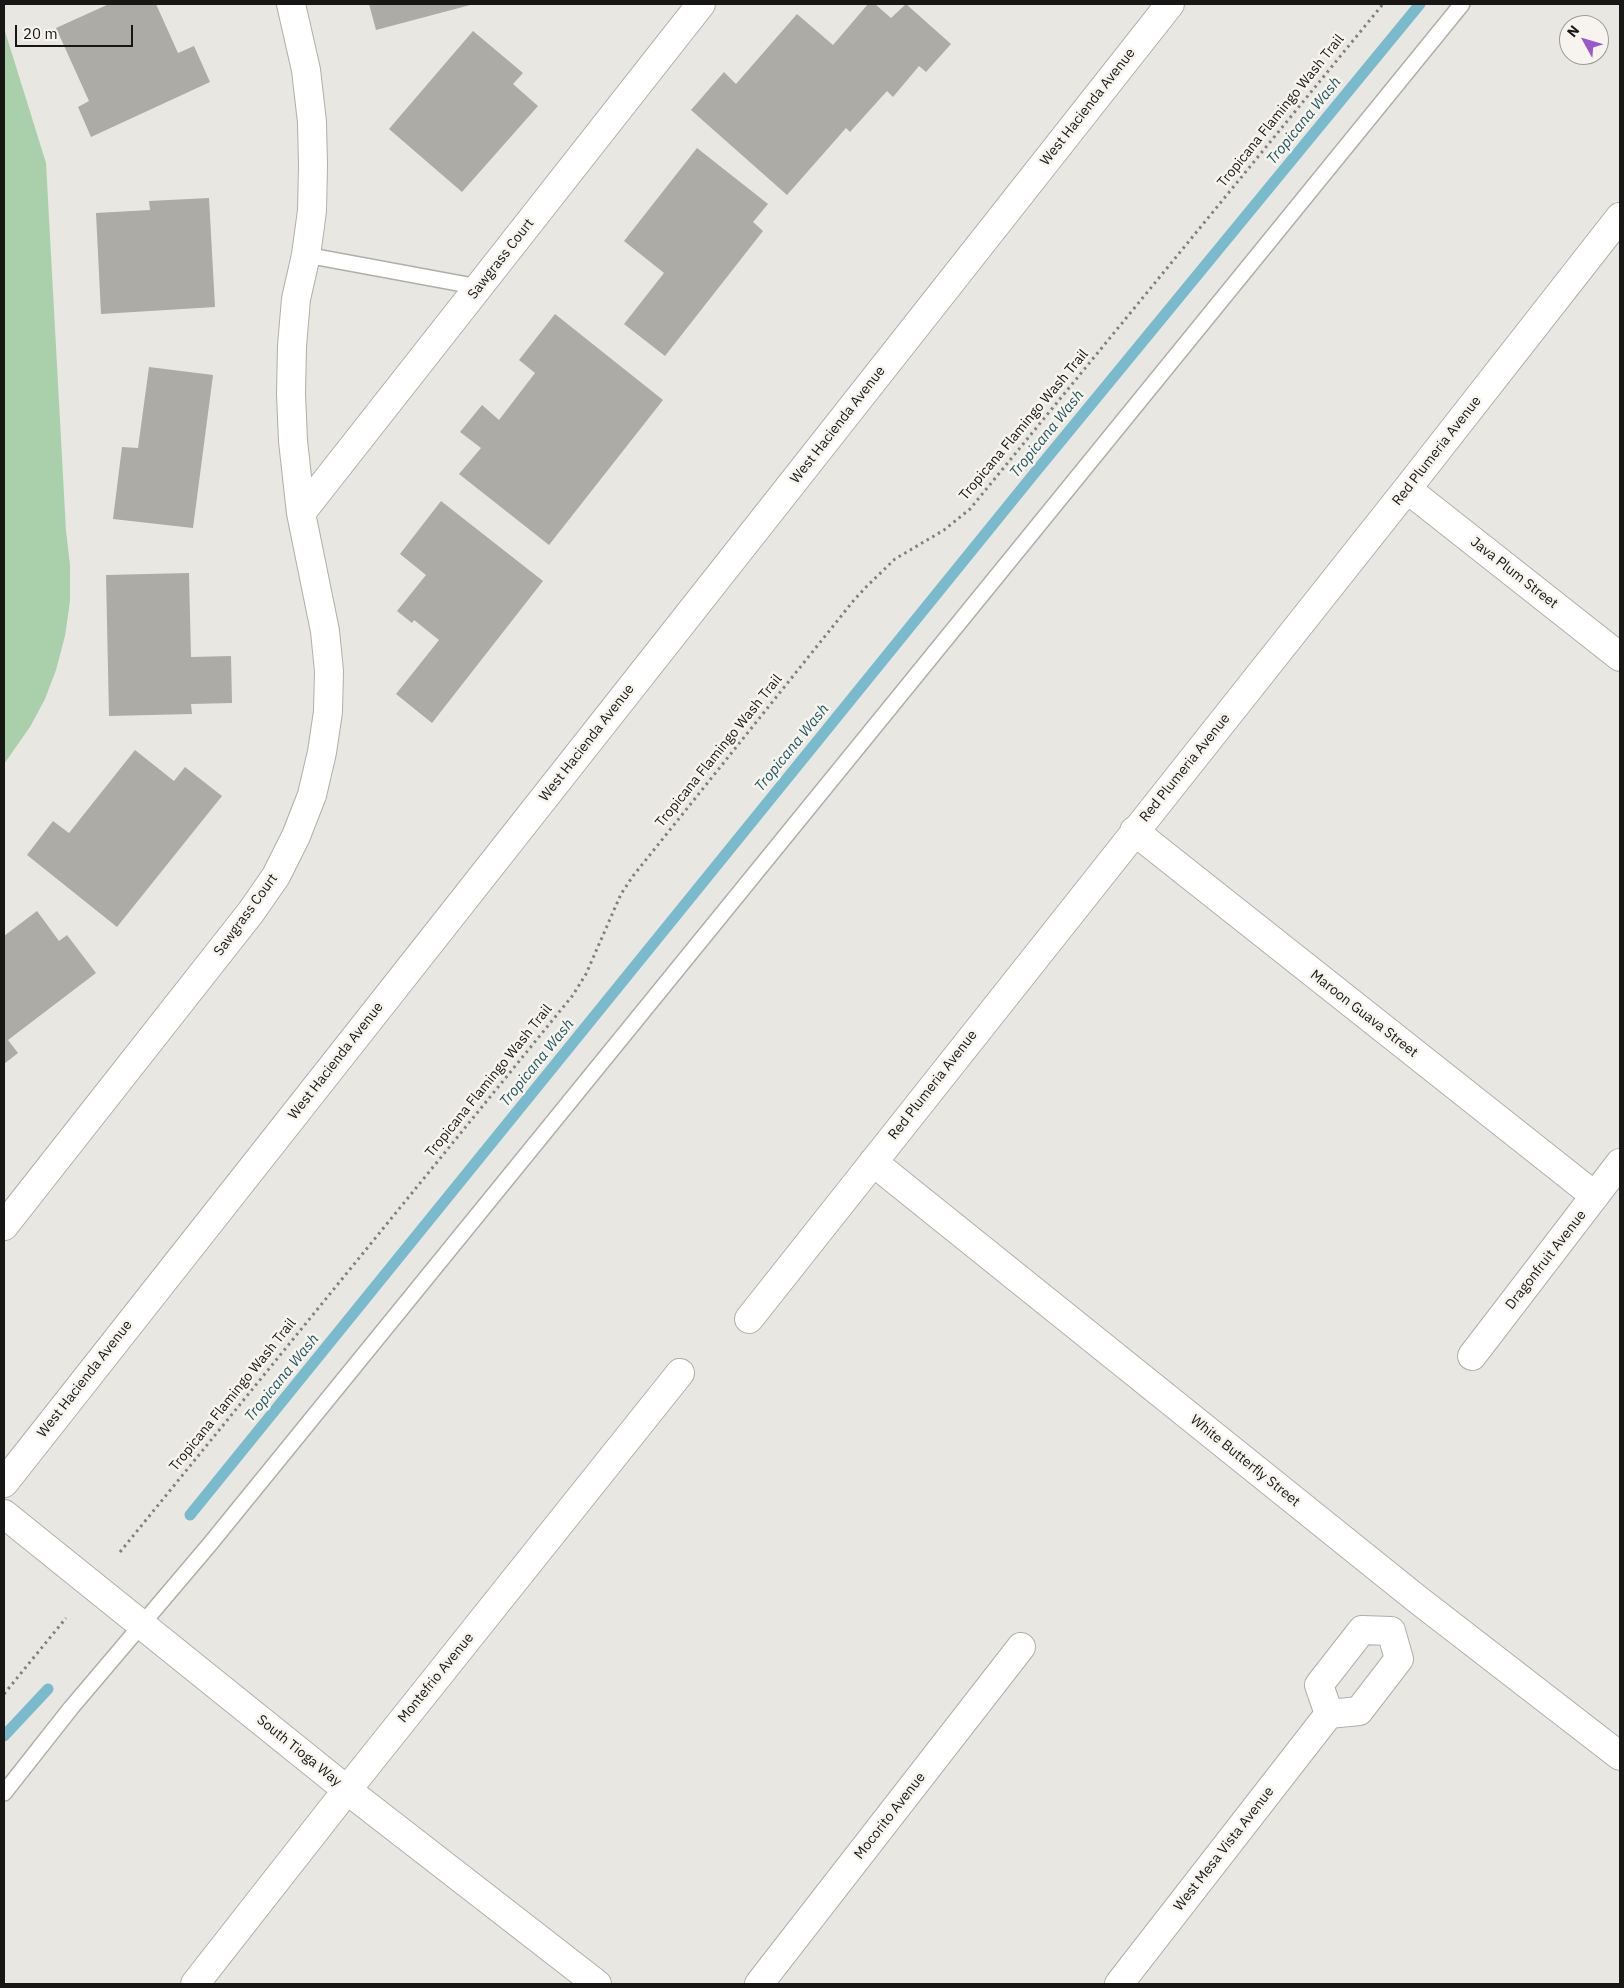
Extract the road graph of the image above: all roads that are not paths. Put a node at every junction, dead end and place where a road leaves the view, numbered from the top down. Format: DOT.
graph roads {
  1 [pos="291,4"];
  2 [pos="701,4"];
  3 [pos="1170,4"];
  4 [pos="1462,4"];
  5 [pos="1620,216"];
  6 [pos="306,255"];
  7 [pos="479,287"];
  8 [pos="1407,489"];
  9 [pos="301,514"];
  10 [pos="1620,657"];
  11 [pos="1134,831"];
  12 [pos="873,1162"];
  13 [pos="1620,1163"];
  14 [pos="1595,1196"];
  15 [pos="4,1226"];
  16 [pos="749,1319"];
  17 [pos="1472,1356"];
  18 [pos="680,1373"];
  19 [pos="4,1483"];
  20 [pos="4,1514"];
  21 [pos="1417,1599"];
  22 [pos="141,1624"];
  23 [pos="1391,1631"];
  24 [pos="1022,1647"];
  25 [pos="1329,1714"];
  26 [pos="1620,1756"];
  27 [pos="347,1790"];
  28 [pos="4,1793"];
  29 [pos="194,1984"];
  30 [pos="597,1984"];
  31 [pos="759,1984"];
  32 [pos="1120,1984"];
  1 -- 6 [label="street, Sawgrass Court"];
  2 -- 7 [label="street, Sawgrass Court"];
  3 -- 19 [label="street, West Hacienda Avenue"];
  4 -- 22 [label="lane"];
  5 -- 8 [label="street, Red Plumeria Avenue"];
  6 -- 7 [label="lane"];
  6 -- 9 [label="street, Sawgrass Court"];
  7 -- 9 [label="street, Sawgrass Court"];
  8 -- 10 [label="street, Java Plum Street"];
  8 -- 11 [label="street, Red Plumeria Avenue"];
  9 -- 15 [label="street, Sawgrass Court"];
  11 -- 12 [label="street, Red Plumeria Avenue"];
  11 -- 14 [label="street, Maroon Guava Street"];
  12 -- 16 [label="street, Red Plumeria Avenue"];
  12 -- 21 [label="street, White Butterfly Street"];
  13 -- 14 [label="street, Dragonfruit Avenue"];
  14 -- 17 [label="street, Dragonfruit Avenue"];
  18 -- 27 [label="street, Montefrio Avenue"];
  20 -- 22 [label="street, South Tioga Way"];
  21 -- 23 [label="street"];
  21 -- 26 [label="street, White Butterfly Street"];
  22 -- 27 [label="street, South Tioga Way"];
  22 -- 28 [label="lane"];
  23 -- 25 [label="street"];
  23 -- 25 [label="street"];
  24 -- 31 [label="street, Mocorito Avenue"];
  25 -- 32 [label="street, West Mesa Vista Avenue"];
  27 -- 29 [label="street, Montefrio Avenue"];
  27 -- 30 [label="street, South Tioga Way"];
}
